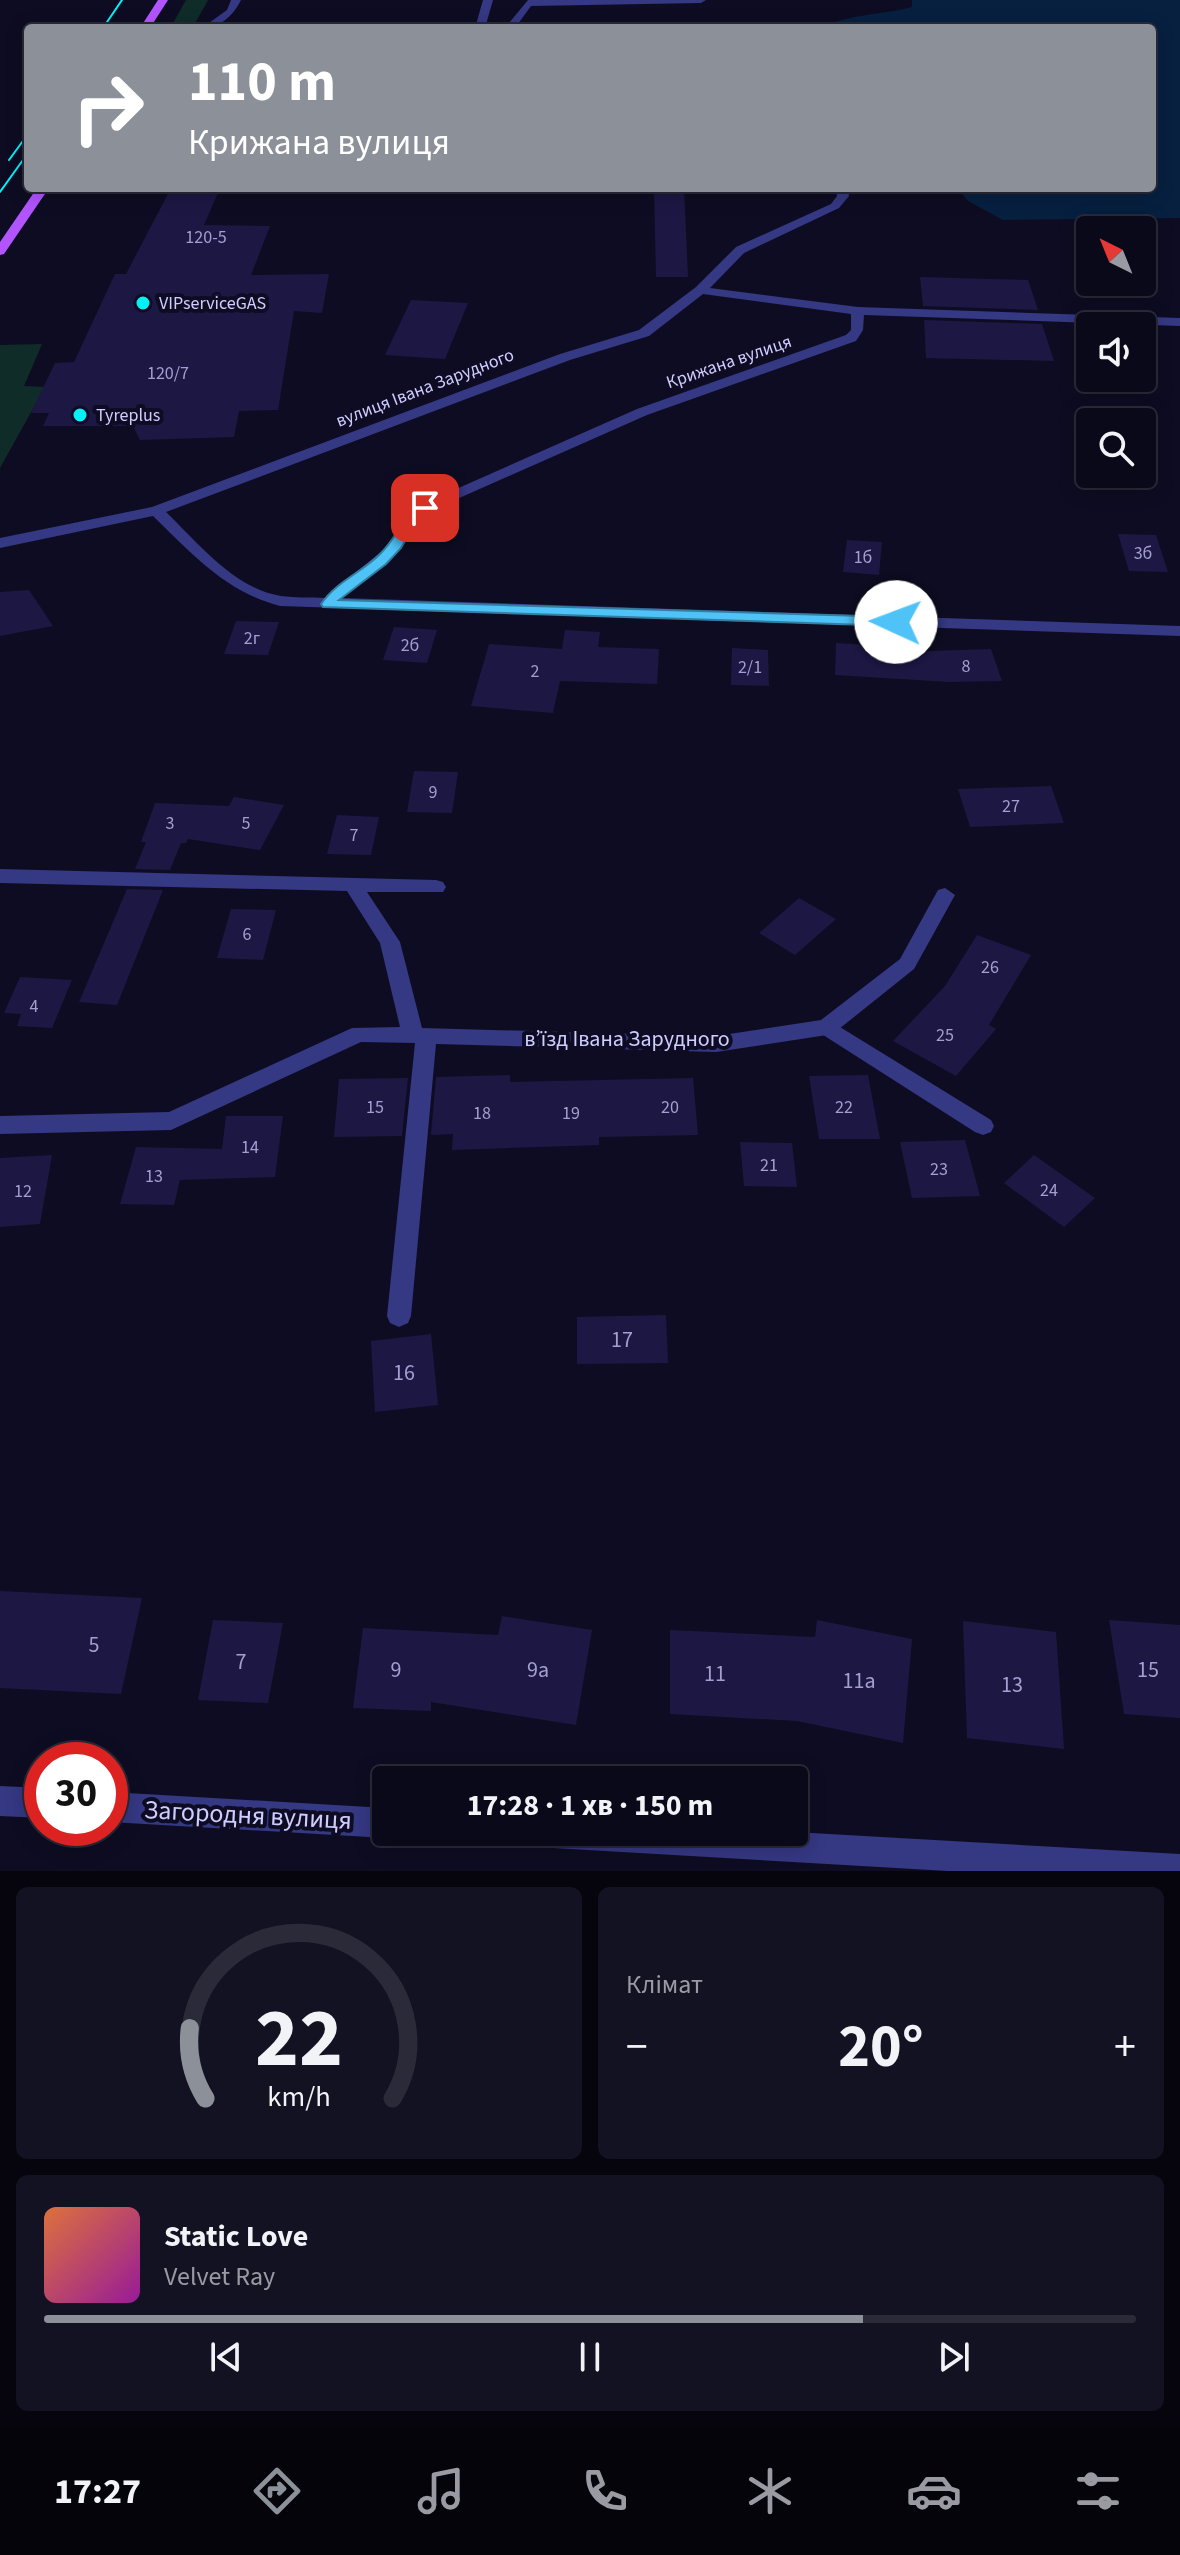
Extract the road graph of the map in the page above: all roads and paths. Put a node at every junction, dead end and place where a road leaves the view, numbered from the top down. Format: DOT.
graph roads {
  1 [pos="163,0"];
  2 [pos="236,0"];
  3 [pos="488,0"];
  4 [pos="701,0"];
  5 [pos="148,24"];
  6 [pos="213,24"];
  7 [pos="481,24"];
  8 [pos="513,24"];
  9 [pos="40,192"];
  10 [pos="842,192"];
  11 [pos="0,251"];
  12 [pos="700,290"];
  13 [pos="858,311"];
  14 [pos="1180,322"];
  15 [pos="156,511"];
  16 [pos="0,543"];
  17 [pos="328,604"];
  18 [pos="1180,631"];
  19 [pos="0,876"];
  20 [pos="351,883"];
  21 [pos="436,887"];
  22 [pos="945,895"];
  23 [pos="827,1027"];
  24 [pos="419,1036"];
  25 [pos="0,1125"];
  26 [pos="983,1126"];
  27 [pos="399,1316"];
  28 [pos="0,1801"];
  29 [pos="24,1802"];
  30 [pos="128,1808"];
  31 [pos="372,1822"];
  32 [pos="780,1846"];
  33 [pos="1180,1869"];
  1 -- 5 [label="main road"];
  2 -- 6 [label="street"];
  3 -- 7 [label="street"];
  4 -- 8 [label="street"];
  9 -- 11 [label="main road"];
  10 -- 12 [label="street, вулиця Івана Зарудного"];
  12 -- 13 [label="street"];
  12 -- 15 [label="street, вулиця Івана Зарудного"];
  13 -- 14 [label="street"];
  13 -- 17 [label="street, Крижана вулиця"];
  15 -- 16 [label="street, вулиця Івана Зарудного"];
  15 -- 17 [label="street"];
  17 -- 18 [label="street"];
  19 -- 20 [label="street"];
  20 -- 21 [label="street"];
  20 -- 24 [label="street"];
  22 -- 23 [label="street, в’їзд Івана Зарудного"];
  23 -- 24 [label="street, в’їзд Івана Зарудного"];
  23 -- 26 [label="street"];
  24 -- 25 [label="street, в’їзд Івана Зарудного"];
  24 -- 27 [label="street"];
  28 -- 29 [label="street"];
  30 -- 31 [label="street, Загородня вулиця"];
  32 -- 33 [label="street"];
}
